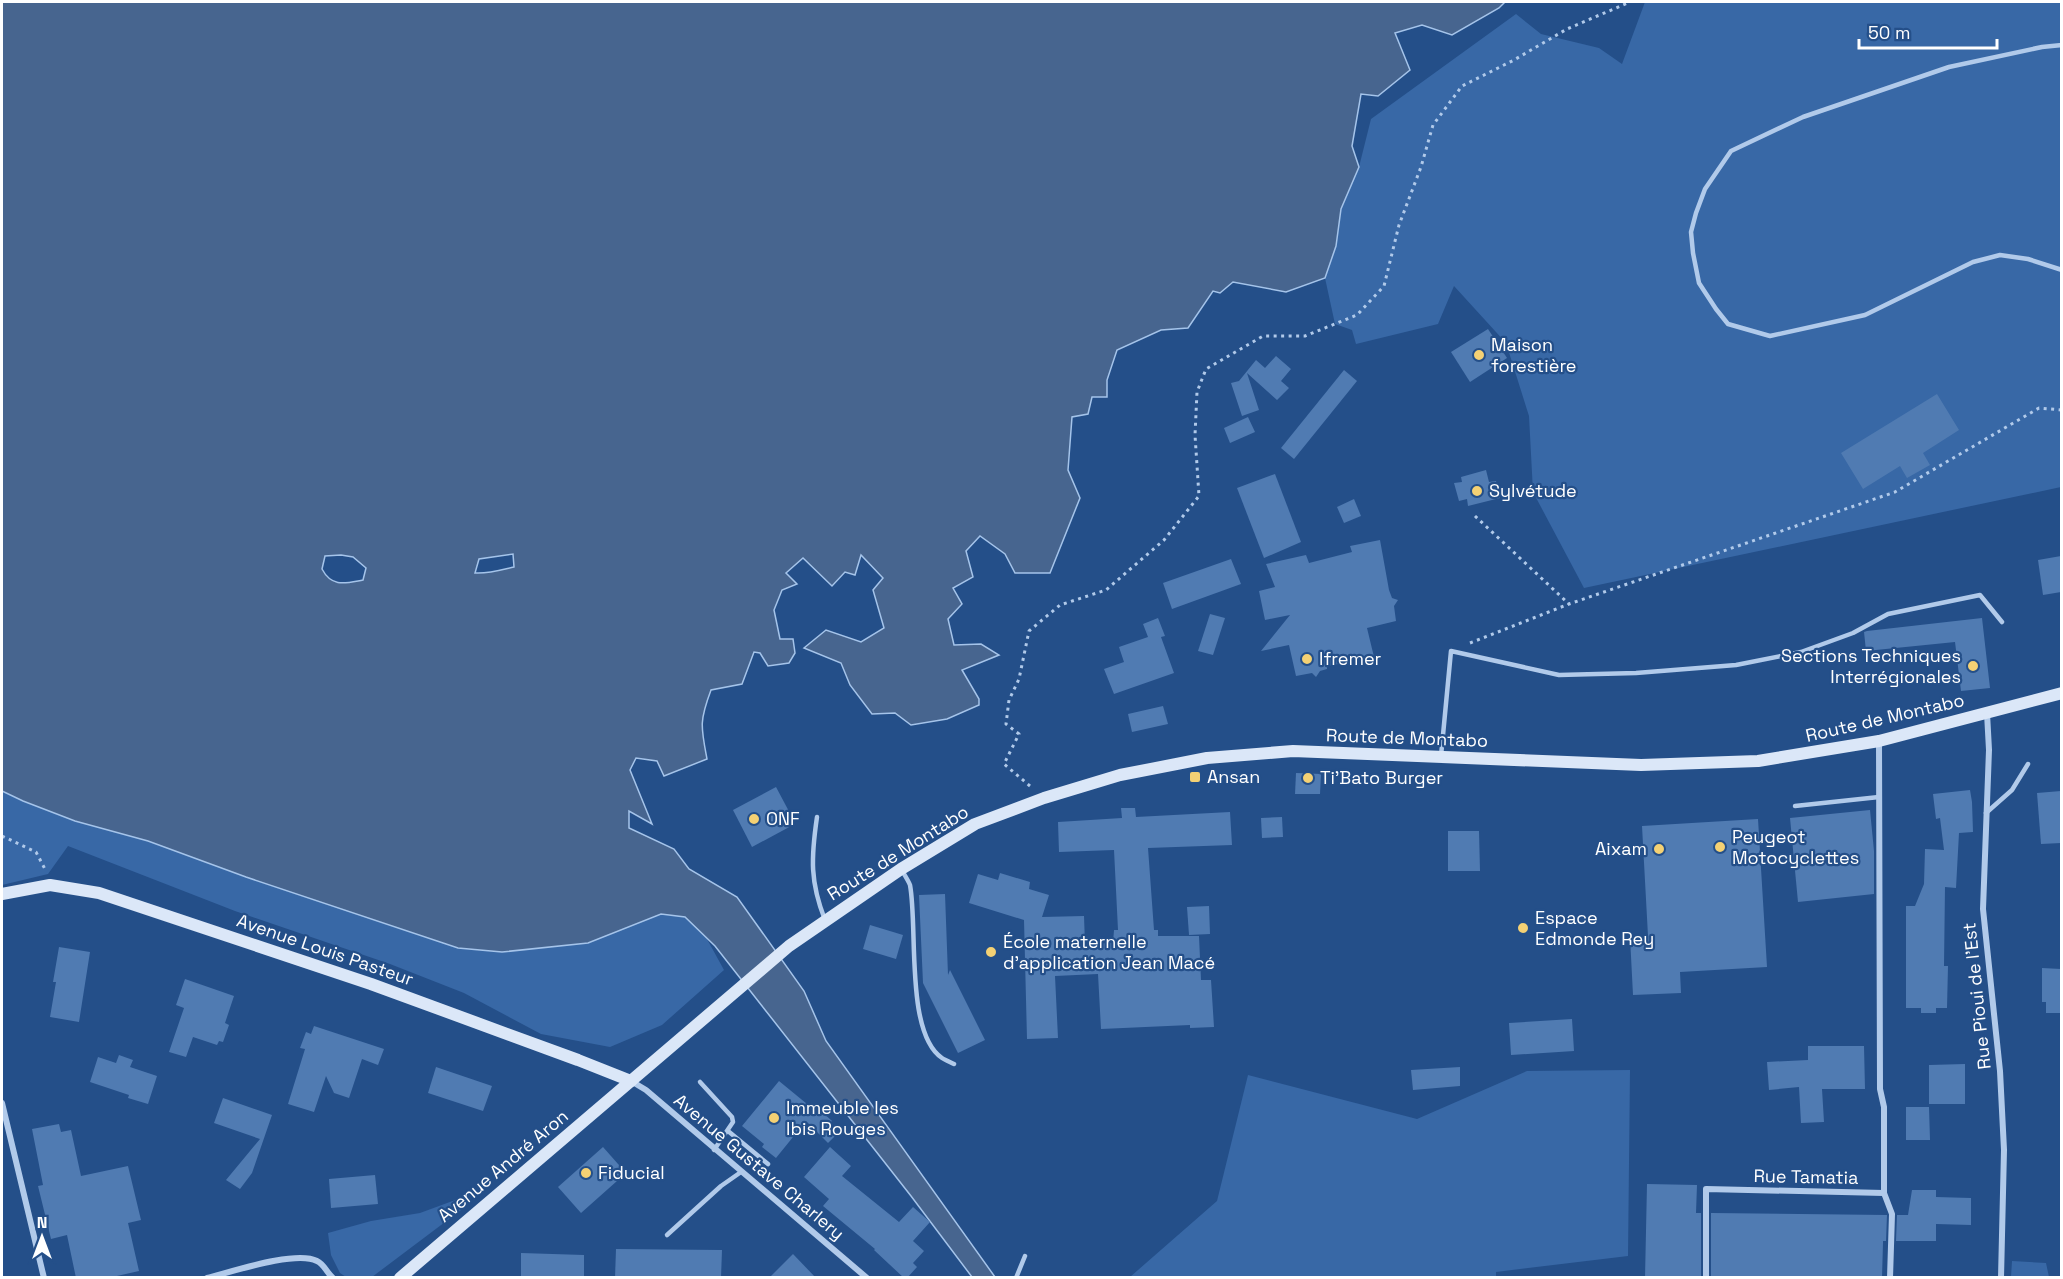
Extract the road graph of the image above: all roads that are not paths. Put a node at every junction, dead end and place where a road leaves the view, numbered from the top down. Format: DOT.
graph roads {
  1 [pos="2061,45"];
  2 [pos="2061,270"];
  3 [pos="2002,622"];
  4 [pos="2061,693"];
  5 [pos="1987,712"];
  6 [pos="1879,741"];
  7 [pos="1441,758"];
  8 [pos="2028,764"];
  9 [pos="1879,797"];
  10 [pos="1795,806"];
  11 [pos="1986,813"];
  12 [pos="817,817"];
  13 [pos="901,869"];
  14 [pos="2,894"];
  15 [pos="825,920"];
  16 [pos="954,1064"];
  17 [pos="631,1081"];
  18 [pos="700,1082"];
  19 [pos="2,1103"];
  20 [pos="728,1131"];
  21 [pos="714,1150"];
  22 [pos="768,1164"];
  23 [pos="741,1172"];
  24 [pos="1884,1193"];
  25 [pos="667,1235"];
  26 [pos="1025,1256"];
  27 [pos="329,1276"];
  28 [pos="44,1278"];
  29 [pos="207,1278"];
  30 [pos="400,1278"];
  31 [pos="867,1278"];
  32 [pos="1016,1278"];
  33 [pos="1706,1278"];
  34 [pos="1890,1278"];
  35 [pos="2001,1278"];
  1 -- 2 [label="lane"];
  3 -- 7 [label="lane"];
  4 -- 5 [label="main road, Route de Montabo"];
  5 -- 6 [label="main road, Route de Montabo"];
  5 -- 11 [label="street, Rue Pioui de l'Est"];
  6 -- 7 [label="main road, Route de Montabo"];
  6 -- 9 [label="street"];
  7 -- 13 [label="main road, Route de Montabo"];
  8 -- 11 [label="lane"];
  9 -- 10 [label="lane"];
  9 -- 24 [label="street"];
  11 -- 35 [label="street, Rue Pioui de l'Est"];
  12 -- 15 [label="lane"];
  13 -- 15 [label="main road, Route de Montabo"];
  13 -- 16 [label="lane"];
  14 -- 17 [label="main road, Avenue Louis Pasteur"];
  15 -- 17 [label="main road, Route de Montabo"];
  17 -- 21 [label="street, Avenue Gustave Charlery"];
  17 -- 30 [label="main road, Avenue André Aron"];
  18 -- 20 [label="lane"];
  19 -- 28 [label="street"];
  20 -- 21 [label="lane"];
  20 -- 22 [label="lane"];
  21 -- 23 [label="street, Avenue Gustave Charlery"];
  23 -- 25 [label="lane"];
  23 -- 31 [label="street, Avenue Gustave Charlery"];
  24 -- 33 [label="street, Rue Tamatia"];
  24 -- 34 [label="street, Rue Tamatia"];
  26 -- 32 [label="lane"];
  27 -- 29 [label="street"];
}
